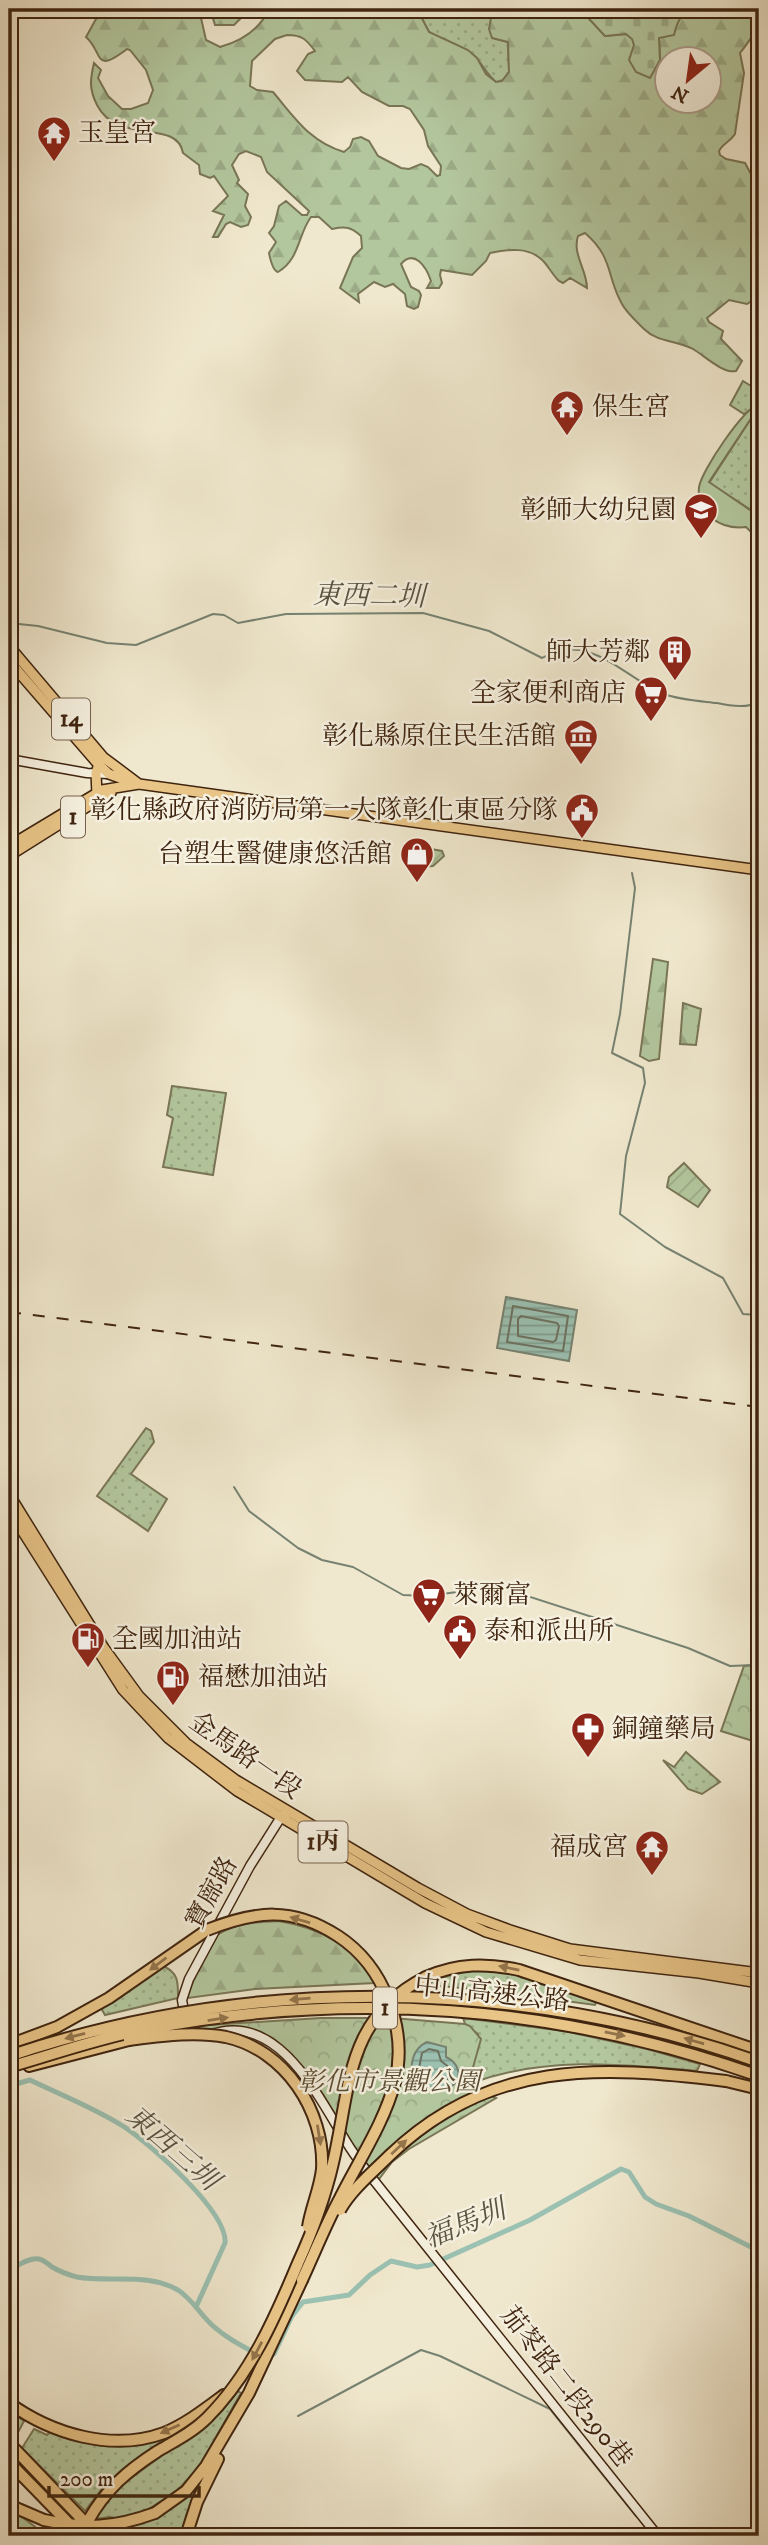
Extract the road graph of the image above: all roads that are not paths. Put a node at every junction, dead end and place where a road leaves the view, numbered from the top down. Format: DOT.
graph roads {
  1 [pos="9,646"];
  2 [pos="9,661"];
  3 [pos="9,759"];
  4 [pos="102,768"];
  5 [pos="139,784"];
  6 [pos="101,794"];
  7 [pos="9,846"];
  8 [pos="9,856"];
  9 [pos="759,870"];
  10 [pos="9,1494"];
  11 [pos="9,1510"];
  12 [pos="285,1815"];
  13 [pos="759,1973"];
  14 [pos="759,1983"];
  15 [pos="188,2034"];
  16 [pos="9,2045"];
  17 [pos="759,2051"];
  18 [pos="9,2056"];
  19 [pos="759,2062"];
  20 [pos="9,2068"];
  21 [pos="759,2076"];
  22 [pos="759,2089"];
  23 [pos="306,2245"];
  24 [pos="302,2280"];
  25 [pos="227,2393"];
  26 [pos="9,2403"];
  27 [pos="238,2412"];
  28 [pos="9,2443"];
  29 [pos="9,2462"];
  30 [pos="9,2505"];
  31 [pos="80,2536"];
  32 [pos="98,2536"];
  33 [pos="186,2536"];
  34 [pos="658,2536"];
  1 -- 4 [label="main road, 14"];
  2 -- 4 [label="main road, 14"];
  3 -- 4 [label="street"];
  4 -- 5 [label="main road, 14"];
  4 -- 5 [label="main road, 14"];
  4 -- 6 [label="main road"];
  5 -- 6 [label="main road, 1"];
  5 -- 9 [label="main road, 1"];
  6 -- 7 [label="main road, 1"];
  6 -- 8 [label="main road, 1"];
  10 -- 12 [label="main road, 金馬路一段 / 1丙"];
  11 -- 12 [label="main road, 金馬路一段 / 1丙"];
  12 -- 13 [label="main road, 金馬路一段 / 1丙"];
  12 -- 14 [label="main road, 金馬路一段 / 1丙"];
  12 -- 15 [label="street, 寶廍路"];
  15 -- 34 [label="street, 茄苳路二段290巷"];
  24 -- 16 [label="highway, one-way, bridge"];
  17 -- 23 [label="highway, one-way, bridge"];
  19 -- 18 [label="highway, 中山高速公路 / 1, one-way, bridge"];
  20 -- 21 [label="highway, 中山高速公路 / 1, one-way, bridge"];
  20 -- 23 [label="highway, one-way, bridge"];
  24 -- 22 [label="highway, one-way, bridge"];
  23 -- 25 [label="highway, one-way, bridge"];
  24 -- 27 [label="highway"];
  25 -- 26 [label="highway, one-way, bridge"];
  25 -- 31 [label="highway, bridge"];
  27 -- 30 [label="highway, bridge"];
  27 -- 33 [label="highway"];
  28 -- 32 [label="highway, bridge"];
  29 -- 31 [label="highway, bridge"];
}
